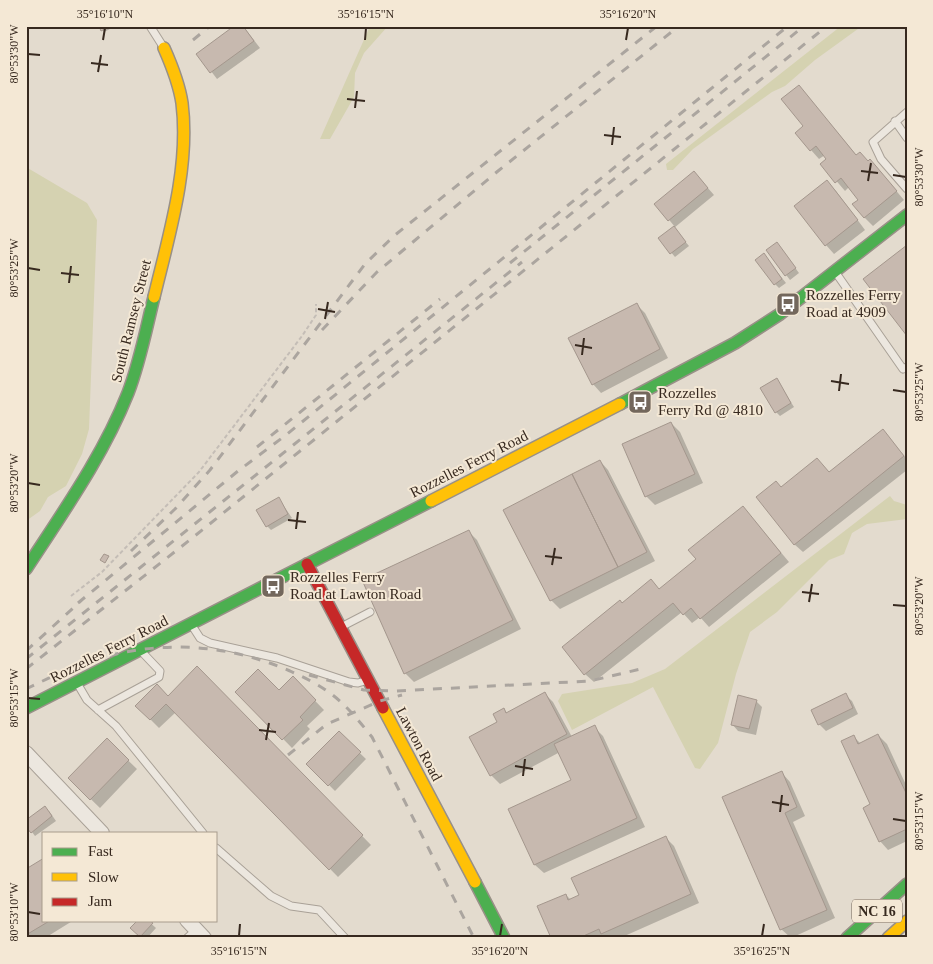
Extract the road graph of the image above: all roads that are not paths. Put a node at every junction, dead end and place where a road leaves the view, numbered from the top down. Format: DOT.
graph roads {
  1 [pos="150,26"];
  2 [pos="166,52"];
  3 [pos="907,112"];
  4 [pos="895,121"];
  5 [pos="907,138"];
  6 [pos="907,189"];
  7 [pos="907,215"];
  8 [pos="835,271"];
  9 [pos="907,367"];
  10 [pos="308,564"];
  11 [pos="26,570"];
  12 [pos="370,612"];
  13 [pos="191,624"];
  14 [pos="341,627"];
  15 [pos="140,650"];
  16 [pos="369,680"];
  17 [pos="76,682"];
  18 [pos="26,708"];
  19 [pos="98,710"];
  20 [pos="26,753"];
  21 [pos="101,832"];
  22 [pos="202,832"];
  23 [pos="218,850"];
  24 [pos="907,884"];
  25 [pos="907,921"];
  26 [pos="345,938"];
  27 [pos="504,938"];
  28 [pos="847,938"];
  29 [pos="888,938"];
  1 -- 2 [label="lane"];
  2 -- 11 [label="main road, South Ramsey Street"];
  3 -- 4 [label="lane"];
  4 -- 5 [label="lane"];
  4 -- 6 [label="lane"];
  7 -- 8 [label="main road, Rozzelles Ferry Road"];
  8 -- 9 [label="lane"];
  8 -- 10 [label="main road, Rozzelles Ferry Road"];
  10 -- 13 [label="main road, Rozzelles Ferry Road"];
  10 -- 14 [label="main road, Lawton Road"];
  12 -- 14 [label="lane"];
  13 -- 15 [label="main road, Rozzelles Ferry Road"];
  13 -- 16 [label="lane"];
  14 -- 16 [label="main road, Lawton Road"];
  15 -- 17 [label="main road, Rozzelles Ferry Road"];
  15 -- 19 [label="lane"];
  16 -- 27 [label="main road, Lawton Road"];
  17 -- 18 [label="main road, Rozzelles Ferry Road"];
  17 -- 19 [label="lane"];
  19 -- 22 [label="lane"];
  20 -- 21 [label="street"];
  23 -- 26 [label="lane"];
  24 -- 28 [label="main road, NC 16"];
  25 -- 29 [label="main road, NC 16"];
}
